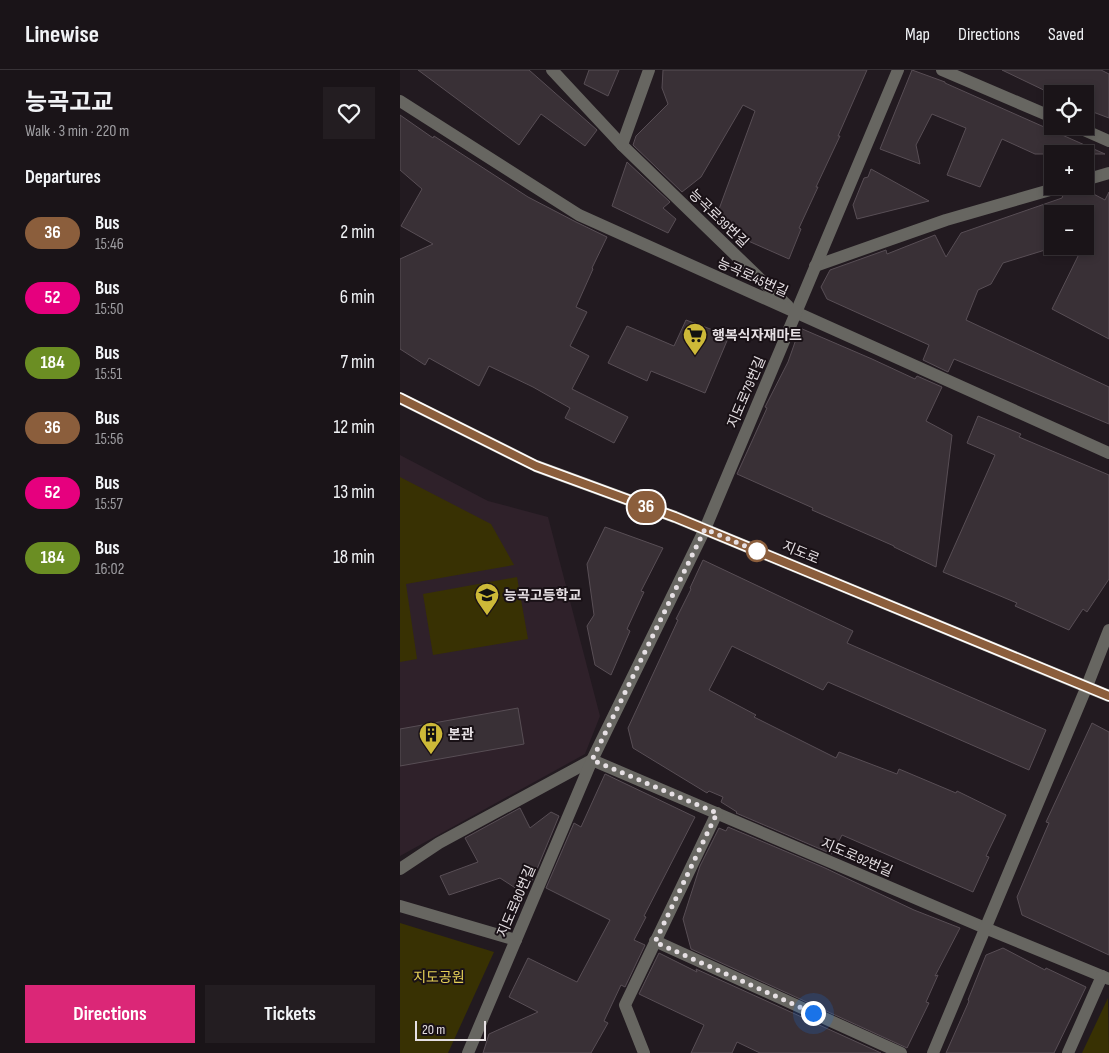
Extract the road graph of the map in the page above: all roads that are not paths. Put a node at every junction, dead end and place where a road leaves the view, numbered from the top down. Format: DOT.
graph roads {
  1 [pos="552,70"];
  2 [pos="649,70"];
  3 [pos="898,70"];
  4 [pos="942,70"];
  5 [pos="400,101"];
  6 [pos="1044,114"];
  7 [pos="1094,134"];
  8 [pos="1109,141"];
  9 [pos="622,145"];
  10 [pos="1109,173"];
  11 [pos="1094,177"];
  12 [pos="1044,192"];
  13 [pos="815,266"];
  14 [pos="796,313"];
  15 [pos="400,398"];
  16 [pos="1109,452"];
  17 [pos="705,529"];
  18 [pos="1109,630"];
  19 [pos="1087,686"];
  20 [pos="1109,696"];
  21 [pos="592,760"];
  22 [pos="717,813"];
  23 [pos="400,869"];
  24 [pos="400,906"];
  25 [pos="985,928"];
  26 [pos="516,940"];
  27 [pos="655,942"];
  28 [pos="1105,978"];
  29 [pos="468,1053"];
  30 [pos="644,1053"];
  31 [pos="901,1053"];
  32 [pos="933,1053"];
  33 [pos="1068,1053"];
  1 -- 9 [label="street, 능곡로39번길"];
  2 -- 9 [label="street"];
  3 -- 13 [label="street, 지도로79번길"];
  4 -- 6 [label="street"];
  5 -- 14 [label="street, 능곡로45번길"];
  7 -- 8 [label="street"];
  9 -- 14 [label="street, 능곡로39번길"];
  10 -- 11 [label="street"];
  12 -- 13 [label="street"];
  13 -- 14 [label="street, 지도로79번길"];
  14 -- 16 [label="street, 능곡로45번길"];
  14 -- 17 [label="street, 지도로79번길"];
  15 -- 17 [label="main road, 지도로"];
  17 -- 19 [label="main road, 지도로"];
  17 -- 21 [label="street, 지도로80번길"];
  18 -- 19 [label="street"];
  19 -- 20 [label="main road, 지도로"];
  19 -- 25 [label="street"];
  21 -- 22 [label="street, 지도로92번길"];
  21 -- 23 [label="street"];
  21 -- 26 [label="street, 지도로80번길"];
  22 -- 25 [label="street, 지도로92번길"];
  22 -- 27 [label="street"];
  24 -- 26 [label="street"];
  25 -- 28 [label="street, 지도로92번길"];
  25 -- 32 [label="street"];
  26 -- 29 [label="street, 지도로80번길"];
  27 -- 30 [label="street"];
  27 -- 31 [label="street"];
  28 -- 33 [label="street, 지도로92번길"];
}
